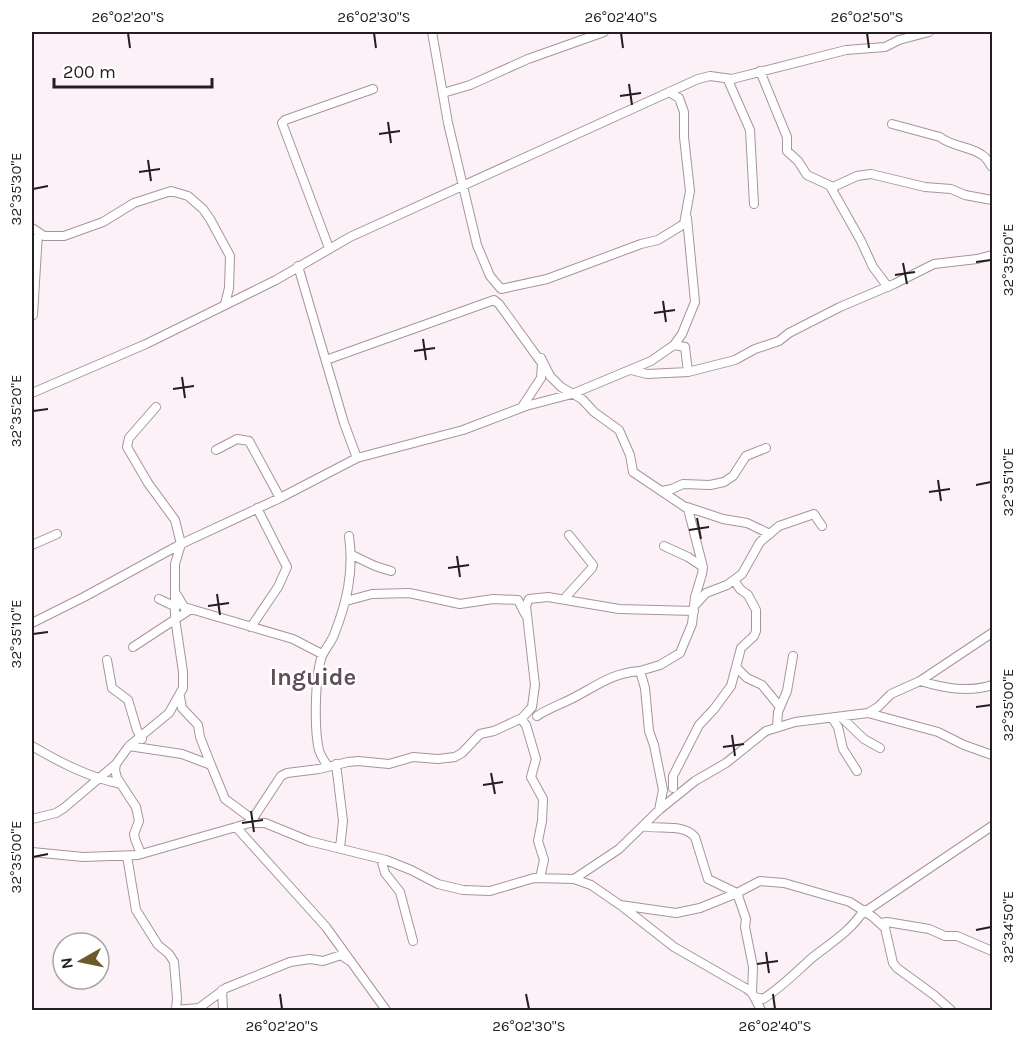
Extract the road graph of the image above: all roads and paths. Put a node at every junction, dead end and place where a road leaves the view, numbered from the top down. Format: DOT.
graph roads {
  1 [pos="432,32"];
  2 [pos="604,32"];
  3 [pos="929,32"];
  4 [pos="760,71"];
  5 [pos="728,80"];
  6 [pos="373,89"];
  7 [pos="669,92"];
  8 [pos="443,93"];
  9 [pos="892,124"];
  10 [pos="993,167"];
  11 [pos="464,186"];
  12 [pos="830,186"];
  13 [pos="993,200"];
  14 [pos="754,204"];
  15 [pos="686,217"];
  16 [pos="35,230"];
  17 [pos="329,248"];
  18 [pos="993,255"];
  19 [pos="298,266"];
  20 [pos="228,282"];
  21 [pos="888,286"];
  22 [pos="243,296"];
  23 [pos="225,304"];
  24 [pos="33,315"];
  25 [pos="682,334"];
  26 [pos="674,345"];
  27 [pos="685,348"];
  28 [pos="326,360"];
  29 [pos="542,363"];
  30 [pos="629,369"];
  31 [pos="688,372"];
  32 [pos="32,393"];
  33 [pos="572,394"];
  34 [pos="156,408"];
  35 [pos="521,408"];
  36 [pos="766,448"];
  37 [pos="216,450"];
  38 [pos="357,458"];
  39 [pos="662,491"];
  40 [pos="280,498"];
  41 [pos="687,507"];
  42 [pos="257,508"];
  43 [pos="822,526"];
  44 [pos="57,534"];
  45 [pos="770,534"];
  46 [pos="569,535"];
  47 [pos="349,536"];
  48 [pos="181,544"];
  49 [pos="32,545"];
  50 [pos="664,546"];
  51 [pos="352,555"];
  52 [pos="703,567"];
  53 [pos="390,571"];
  54 [pos="734,580"];
  55 [pos="176,591"];
  56 [pos="159,599"];
  57 [pos="564,599"];
  58 [pos="346,601"];
  59 [pos="176,607"];
  60 [pos="694,608"];
  61 [pos="191,609"];
  62 [pos="175,618"];
  63 [pos="527,618"];
  64 [pos="32,623"];
  65 [pos="251,627"];
  66 [pos="993,633"];
  67 [pos="133,647"];
  68 [pos="322,654"];
  69 [pos="793,656"];
  70 [pos="107,660"];
  71 [pos="736,667"];
  72 [pos="640,670"];
  73 [pos="920,681"];
  74 [pos="993,685"];
  75 [pos="180,696"];
  76 [pos="780,707"];
  77 [pos="868,713"];
  78 [pos="537,716"];
  79 [pos="841,717"];
  80 [pos="832,718"];
  81 [pos="521,719"];
  82 [pos="777,727"];
  83 [pos="141,736"];
  84 [pos="32,746"];
  85 [pos="129,746"];
  86 [pos="147,748"];
  87 [pos="880,748"];
  88 [pos="993,755"];
  89 [pos="116,764"];
  90 [pos="211,765"];
  91 [pos="332,765"];
  92 [pos="857,771"];
  93 [pos="98,780"];
  94 [pos="662,782"];
  95 [pos="121,784"];
  96 [pos="690,785"];
  97 [pos="674,788"];
  98 [pos="659,810"];
  99 [pos="32,819"];
  100 [pos="251,821"];
  101 [pos="643,826"];
  102 [pos="993,826"];
  103 [pos="236,827"];
  104 [pos="340,848"];
  105 [pos="32,852"];
  106 [pos="141,854"];
  107 [pos="128,856"];
  108 [pos="381,859"];
  109 [pos="592,867"];
  110 [pos="540,878"];
  111 [pos="574,879"];
  112 [pos="591,885"];
  113 [pos="737,893"];
  114 [pos="620,905"];
  115 [pos="865,911"];
  116 [pos="881,923"];
  117 [pos="413,941"];
  118 [pos="993,951"];
  119 [pos="352,962"];
  120 [pos="222,990"];
  121 [pos="753,995"];
  122 [pos="175,1010"];
  123 [pos="224,1011"];
  124 [pos="386,1011"];
  125 [pos="761,1011"];
  126 [pos="951,1011"];
  1 -- 8 [label="street"];
  2 -- 8 [label="street"];
  3 -- 4 [label="street"];
  4 -- 5 [label="street"];
  4 -- 12 [label="street"];
  5 -- 7 [label="street"];
  5 -- 14 [label="street"];
  6 -- 17 [label="street"];
  7 -- 11 [label="street"];
  7 -- 15 [label="street"];
  8 -- 11 [label="street"];
  9 -- 10 [label="street"];
  11 -- 15 [label="street"];
  11 -- 17 [label="street"];
  12 -- 13 [label="street"];
  12 -- 21 [label="street"];
  15 -- 25 [label="street"];
  16 -- 20 [label="street"];
  16 -- 24 [label="street"];
  17 -- 19 [label="street"];
  18 -- 21 [label="street"];
  19 -- 22 [label="street"];
  19 -- 28 [label="street"];
  20 -- 22 [label="street"];
  20 -- 23 [label="street"];
  21 -- 31 [label="street"];
  22 -- 23 [label="street"];
  23 -- 32 [label="street"];
  25 -- 26 [label="street"];
  25 -- 27 [label="street"];
  26 -- 27 [label="street"];
  26 -- 30 [label="street"];
  27 -- 31 [label="street"];
  28 -- 29 [label="street"];
  28 -- 38 [label="street"];
  29 -- 33 [label="street"];
  29 -- 35 [label="street"];
  30 -- 31 [label="street"];
  30 -- 33 [label="street"];
  33 -- 35 [label="street"];
  33 -- 39 [label="street"];
  34 -- 48 [label="street"];
  35 -- 38 [label="street"];
  36 -- 39 [label="street"];
  37 -- 40 [label="street"];
  38 -- 40 [label="street"];
  39 -- 41 [label="street"];
  40 -- 42 [label="street"];
  41 -- 45 [label="street"];
  41 -- 52 [label="street"];
  42 -- 48 [label="street"];
  42 -- 65 [label="street"];
  43 -- 45 [label="street"];
  44 -- 49 [label="street"];
  45 -- 54 [label="street"];
  46 -- 57 [label="street"];
  47 -- 51 [label="street"];
  48 -- 55 [label="street"];
  48 -- 64 [label="street"];
  50 -- 52 [label="street"];
  51 -- 53 [label="street"];
  51 -- 58 [label="street"];
  52 -- 60 [label="street"];
  54 -- 60 [label="street"];
  54 -- 71 [label="street"];
  55 -- 59 [label="street"];
  55 -- 61 [label="street"];
  56 -- 59 [label="street"];
  57 -- 60 [label="street"];
  57 -- 63 [label="street"];
  58 -- 63 [label="street"];
  58 -- 68 [label="street"];
  59 -- 62 [label="street"];
  60 -- 72 [label="street"];
  61 -- 62 [label="street"];
  61 -- 65 [label="street"];
  62 -- 67 [label="street"];
  62 -- 75 [label="street"];
  63 -- 81 [label="street"];
  65 -- 68 [label="street"];
  66 -- 73 [label="street"];
  68 -- 91 [label="street"];
  69 -- 76 [label="street"];
  70 -- 83 [label="street"];
  71 -- 76 [label="street"];
  71 -- 97 [label="street"];
  72 -- 78 [label="street"];
  72 -- 94 [label="street"];
  73 -- 74 [label="street"];
  73 -- 77 [label="street"];
  75 -- 83 [label="street"];
  75 -- 90 [label="street"];
  76 -- 82 [label="street"];
  77 -- 79 [label="street"];
  77 -- 88 [label="street"];
  79 -- 80 [label="street"];
  79 -- 87 [label="street"];
  80 -- 82 [label="street"];
  80 -- 92 [label="street"];
  81 -- 91 [label="street"];
  81 -- 110 [label="street"];
  82 -- 96 [label="street"];
  83 -- 85 [label="street"];
  83 -- 86 [label="street"];
  84 -- 93 [label="street"];
  85 -- 86 [label="street"];
  85 -- 89 [label="street"];
  86 -- 90 [label="street"];
  89 -- 93 [label="street"];
  89 -- 95 [label="street"];
  90 -- 100 [label="street"];
  91 -- 100 [label="street"];
  91 -- 104 [label="street"];
  93 -- 95 [label="street"];
  93 -- 99 [label="street"];
  94 -- 97 [label="street"];
  94 -- 98 [label="street"];
  95 -- 106 [label="street"];
  96 -- 97 [label="street"];
  96 -- 98 [label="street"];
  98 -- 101 [label="street"];
  100 -- 103 [label="street"];
  100 -- 104 [label="street"];
  101 -- 109 [label="street"];
  101 -- 113 [label="street"];
  102 -- 115 [label="street"];
  103 -- 106 [label="street"];
  103 -- 119 [label="street"];
  104 -- 108 [label="street"];
  105 -- 107 [label="street"];
  106 -- 107 [label="street"];
  107 -- 122 [label="street"];
  108 -- 110 [label="street"];
  108 -- 117 [label="street"];
  109 -- 111 [label="street"];
  109 -- 112 [label="street"];
  110 -- 111 [label="street"];
  111 -- 112 [label="street"];
  112 -- 114 [label="street"];
  113 -- 114 [label="street"];
  113 -- 115 [label="street"];
  113 -- 121 [label="street"];
  114 -- 121 [label="street"];
  115 -- 116 [label="street"];
  115 -- 121 [label="street"];
  116 -- 118 [label="street"];
  116 -- 126 [label="street"];
  119 -- 120 [label="street"];
  119 -- 124 [label="street"];
  120 -- 122 [label="street"];
  120 -- 123 [label="street"];
  121 -- 125 [label="street"];
}
